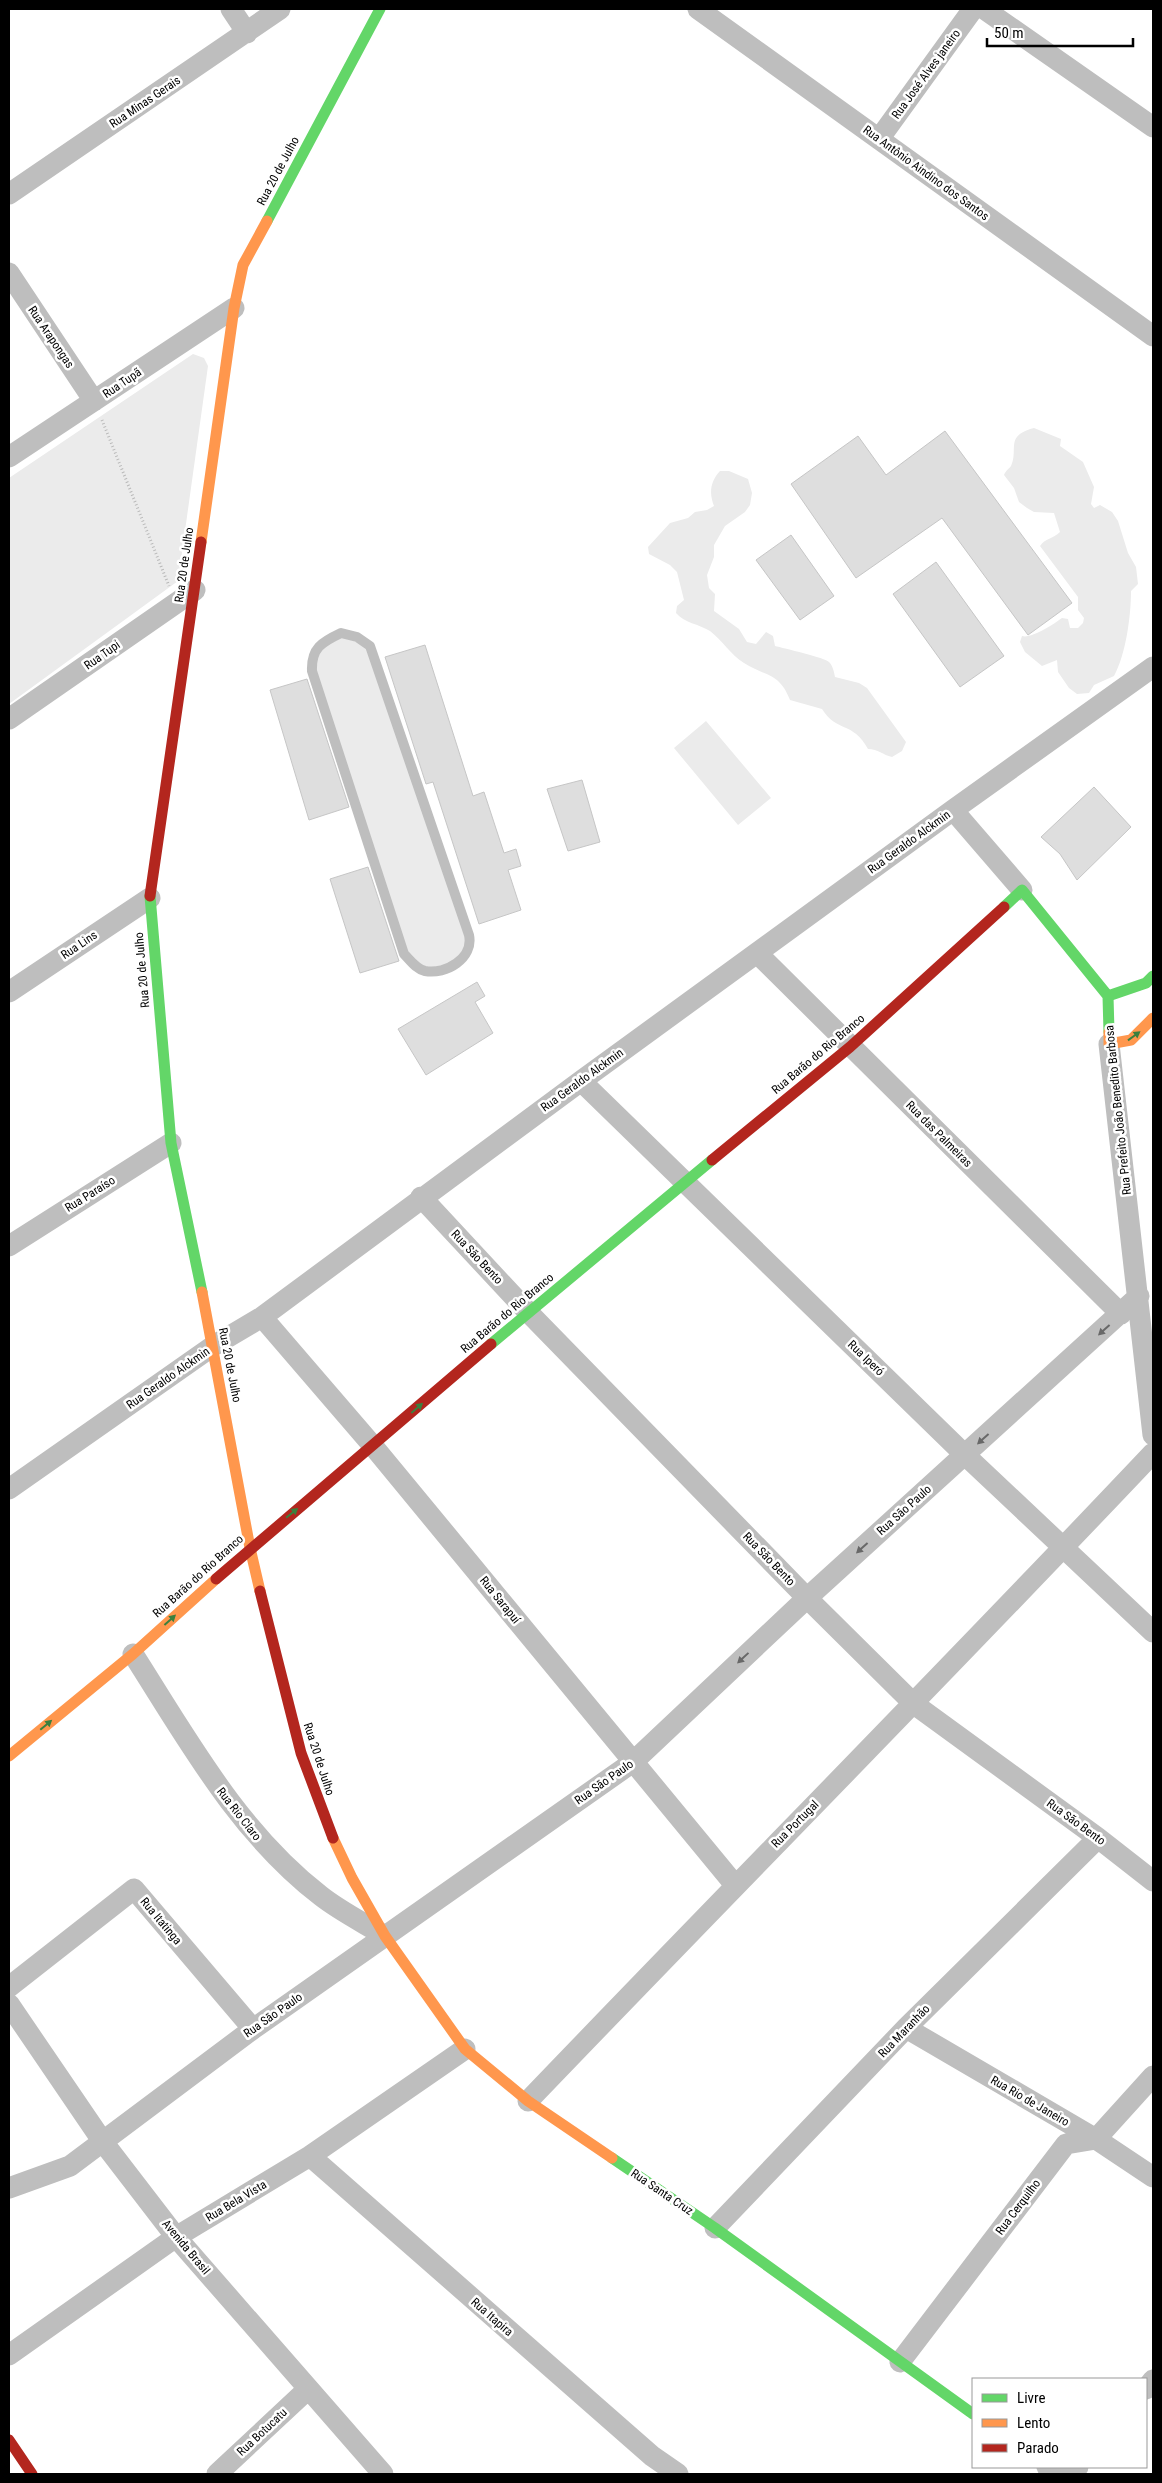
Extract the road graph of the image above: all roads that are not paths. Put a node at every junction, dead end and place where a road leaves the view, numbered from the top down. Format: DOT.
graph roads {
  1 [pos="231,9"];
  2 [pos="280,9"];
  3 [pos="380,9"];
  4 [pos="698,9"];
  5 [pos="973,9"];
  6 [pos="984,9"];
  7 [pos="247,32"];
  8 [pos="1153,128"];
  9 [pos="879,139"];
  10 [pos="9,194"];
  11 [pos="9,273"];
  12 [pos="234,308"];
  13 [pos="1153,336"];
  14 [pos="94,401"];
  15 [pos="9,457"];
  16 [pos="194,590"];
  17 [pos="376,665"];
  18 [pos="1153,667"];
  19 [pos="9,719"];
  20 [pos="953,810"];
  21 [pos="1022,890"];
  22 [pos="150,898"];
  23 [pos="758,953"];
  24 [pos="1153,976"];
  25 [pos="9,992"];
  26 [pos="1108,996"];
  27 [pos="1153,1018"];
  28 [pos="1109,1044"];
  29 [pos="850,1047"];
  30 [pos="581,1081"];
  31 [pos="171,1143"];
  32 [pos="685,1181"];
  33 [pos="421,1197"];
  34 [pos="9,1246"];
  35 [pos="1139,1296"];
  36 [pos="528,1312"];
  37 [pos="1121,1314"];
  38 [pos="262,1317"];
  39 [pos="213,1346"];
  40 [pos="1153,1435"];
  41 [pos="373,1446"];
  42 [pos="1153,1453"];
  43 [pos="965,1455"];
  44 [pos="9,1489"];
  45 [pos="250,1548"];
  46 [pos="1063,1549"];
  47 [pos="807,1598"];
  48 [pos="1153,1632"];
  49 [pos="133,1654"];
  50 [pos="914,1704"];
  51 [pos="9,1756"];
  52 [pos="634,1762"];
  53 [pos="1098,1838"];
  54 [pos="1153,1881"];
  55 [pos="735,1885"];
  56 [pos="385,1936"];
  57 [pos="9,1987"];
  58 [pos="9,2004"];
  59 [pos="906,2028"];
  60 [pos="252,2029"];
  61 [pos="465,2049"];
  62 [pos="1153,2076"];
  63 [pos="528,2101"];
  64 [pos="1096,2139"];
  65 [pos="103,2142"];
  66 [pos="310,2156"];
  67 [pos="1153,2177"];
  68 [pos="9,2188"];
  69 [pos="715,2228"];
  70 [pos="176,2237"];
  71 [pos="9,2355"];
  72 [pos="900,2362"];
  73 [pos="308,2389"];
  74 [pos="972,2413"];
  75 [pos="9,2440"];
  76 [pos="32,2474"];
  77 [pos="217,2474"];
  78 [pos="383,2474"];
  79 [pos="678,2474"];
  1 -- 7 [label="street"];
  2 -- 7 [label="street, Rua Minas Gerais"];
  3 -- 12 [label="street, Rua 20 de Julho"];
  4 -- 9 [label="street, Rua Antônio Aindino dos Santos"];
  5 -- 9 [label="street, Rua José Alves janeiro"];
  6 -- 8 [label="street"];
  7 -- 10 [label="street, Rua Minas Gerais"];
  9 -- 13 [label="street, Rua Antônio Aindino dos Santos"];
  11 -- 14 [label="street, Rua Arapongas"];
  12 -- 14 [label="street, Rua Tupã"];
  12 -- 16 [label="street, Rua 20 de Julho"];
  14 -- 15 [label="street, Rua Tupã"];
  16 -- 19 [label="street, Rua Tupi"];
  16 -- 22 [label="street, Rua 20 de Julho"];
  17 -- 17 [label="lane"];
  18 -- 20 [label="street, Rua Geraldo Alckmin"];
  20 -- 21 [label="street"];
  20 -- 23 [label="street, Rua Geraldo Alckmin"];
  21 -- 26 [label="street"];
  21 -- 29 [label="street, Rua Barão do Rio Branco"];
  22 -- 25 [label="street, Rua Lins"];
  22 -- 31 [label="street, Rua 20 de Julho"];
  23 -- 29 [label="street, Rua das Palmeiras"];
  23 -- 30 [label="street, Rua Geraldo Alckmin"];
  24 -- 26 [label="street"];
  26 -- 28 [label="street, Rua Prefeito João Benedito Barbosa"];
  28 -- 27 [label="street, one-way"];
  28 -- 35 [label="street, Rua Prefeito João Benedito Barbosa"];
  29 -- 32 [label="street, Rua Barão do Rio Branco"];
  29 -- 37 [label="street, Rua das Palmeiras"];
  30 -- 32 [label="street, Rua Iperó"];
  30 -- 33 [label="street, Rua Geraldo Alckmin"];
  31 -- 34 [label="street, Rua Paraíso"];
  31 -- 39 [label="street, Rua 20 de Julho"];
  32 -- 36 [label="street, Rua Barão do Rio Branco"];
  32 -- 43 [label="street, Rua Iperó"];
  33 -- 36 [label="street, Rua São Bento"];
  33 -- 38 [label="street, Rua Geraldo Alckmin"];
  35 -- 37 [label="street, Rua São Paulo"];
  35 -- 40 [label="street, Rua Prefeito João Benedito Barbosa"];
  41 -- 36 [label="street, Rua Barão do Rio Branco, one-way"];
  36 -- 47 [label="street, Rua São Bento"];
  37 -- 43 [label="street, Rua São Paulo, one-way"];
  38 -- 39 [label="street, Rua Geraldo Alckmin"];
  38 -- 41 [label="street, Rua Sarapuí"];
  39 -- 44 [label="street, Rua Geraldo Alckmin"];
  39 -- 45 [label="street, Rua 20 de Julho"];
  45 -- 41 [label="street, Rua Barão do Rio Branco, one-way"];
  41 -- 52 [label="street, Rua Sarapuí"];
  42 -- 46 [label="street, Rua Portugal"];
  43 -- 46 [label="street, Rua Iperó"];
  43 -- 47 [label="street, Rua São Paulo, one-way"];
  49 -- 45 [label="street, Rua Barão do Rio Branco, one-way"];
  45 -- 56 [label="street, Rua 20 de Julho"];
  46 -- 48 [label="street, Rua Iperó"];
  46 -- 50 [label="street, Rua Portugal"];
  47 -- 50 [label="street, Rua São Bento"];
  47 -- 52 [label="street, Rua São Paulo, one-way"];
  51 -- 49 [label="street, Rua Barão do Rio Branco, one-way"];
  49 -- 56 [label="street, Rua Rio Claro"];
  50 -- 53 [label="street, Rua São Bento"];
  50 -- 55 [label="street, Rua Portugal"];
  52 -- 55 [label="street, Rua Sarapuí"];
  52 -- 56 [label="street, Rua São Paulo"];
  53 -- 54 [label="street, Rua São Bento"];
  53 -- 59 [label="street, Rua Maranhão"];
  55 -- 63 [label="street, Rua Portugal"];
  56 -- 60 [label="street, Rua São Paulo"];
  56 -- 61 [label="street, Rua Santa Cruz"];
  57 -- 60 [label="street, Rua Itatinga"];
  58 -- 65 [label="street, Avenida Brasil"];
  59 -- 64 [label="street, Rua Rio de Janeiro"];
  59 -- 69 [label="street, Rua Maranhão"];
  60 -- 65 [label="street, Rua São Paulo"];
  61 -- 63 [label="street, Rua Santa Cruz"];
  61 -- 66 [label="street, Rua Bela Vista"];
  62 -- 64 [label="street"];
  63 -- 69 [label="street, Rua Santa Cruz"];
  64 -- 67 [label="street, Rua Rio de Janeiro"];
  64 -- 72 [label="street, Rua Cerquilho"];
  65 -- 68 [label="street, Rua São Paulo"];
  65 -- 70 [label="street, Avenida Brasil"];
  66 -- 70 [label="street, Rua Bela Vista"];
  66 -- 79 [label="street, Rua Itapira"];
  69 -- 72 [label="street, Rua Santa Cruz"];
  70 -- 71 [label="street, Rua Bela Vista"];
  70 -- 73 [label="street, Avenida Brasil"];
  72 -- 74 [label="street, Rua Santa Cruz"];
  73 -- 77 [label="street, Rua Botucatu"];
  73 -- 78 [label="street, Avenida Brasil"];
  75 -- 76 [label="street"];
}
